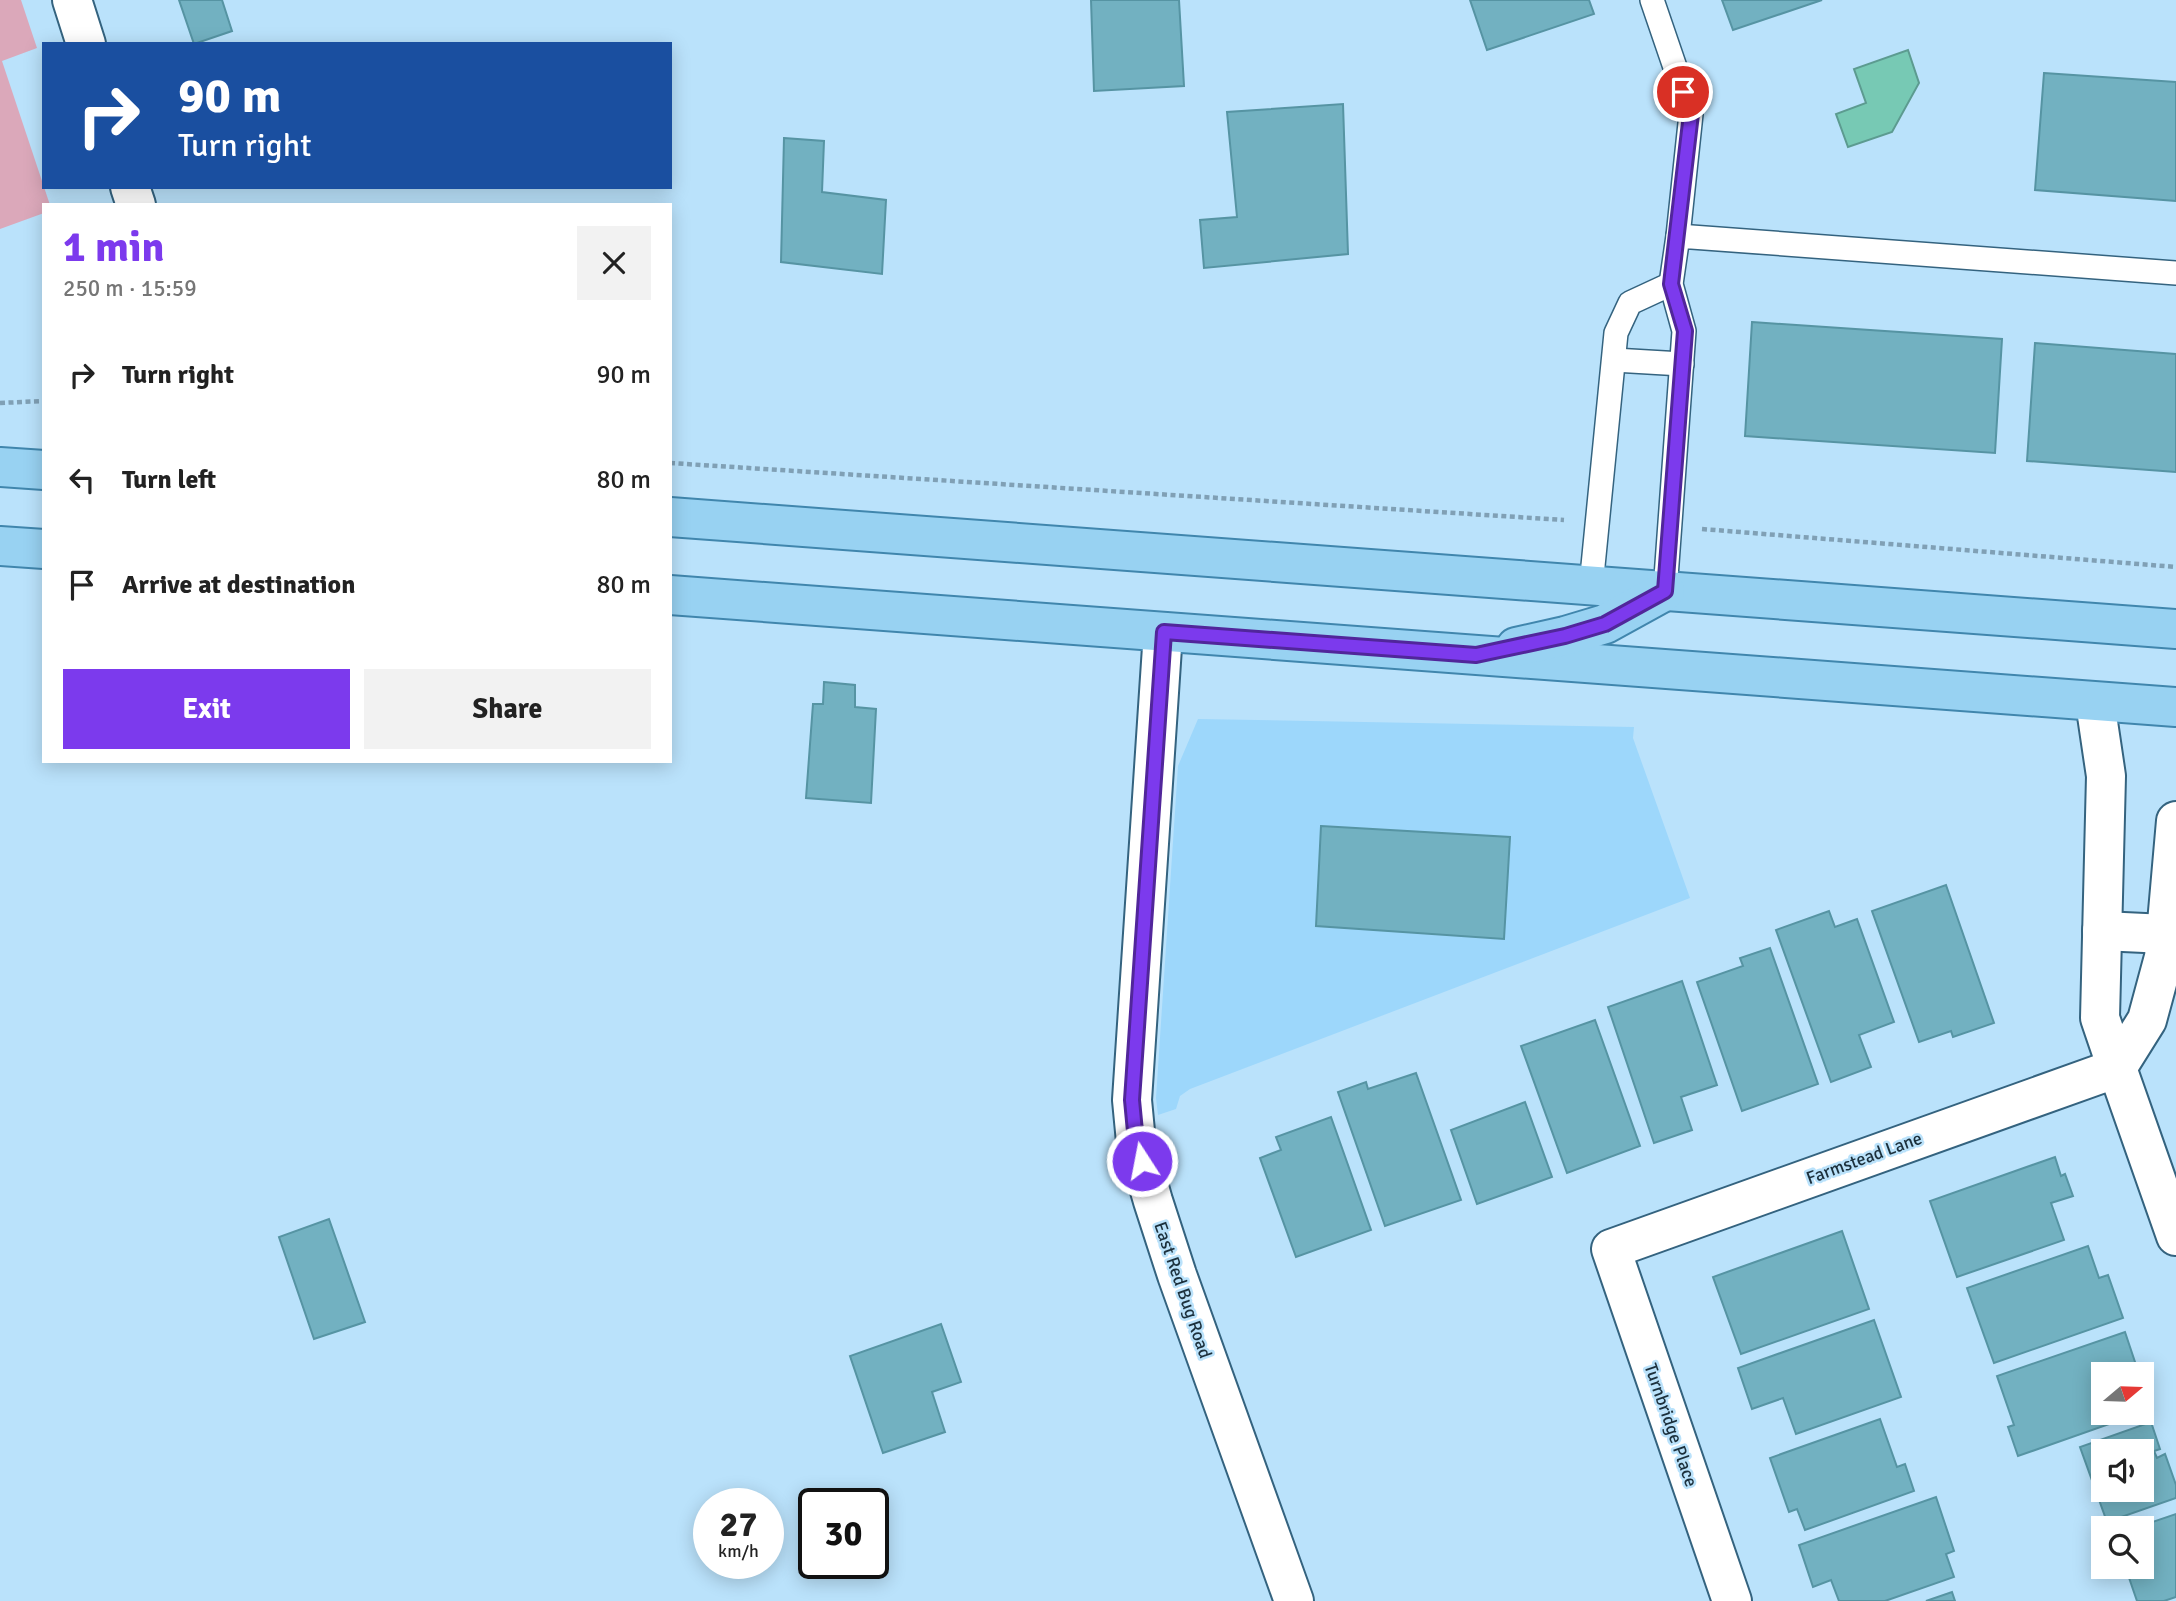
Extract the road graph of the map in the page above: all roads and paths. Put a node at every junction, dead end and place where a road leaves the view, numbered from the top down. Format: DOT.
graph roads {
  1 [pos="72,0"];
  2 [pos="1652,0"];
  3 [pos="85,42"];
  4 [pos="1678,236"];
  5 [pos="2176,273"];
  6 [pos="1671,284"];
  7 [pos="1614,360"];
  8 [pos="1682,364"];
  9 [pos="42,401"];
  10 [pos="0,403"];
  11 [pos="672,463"];
  12 [pos="0,467"];
  13 [pos="42,470"];
  14 [pos="672,517"];
  15 [pos="1573,521"];
  16 [pos="1702,529"];
  17 [pos="0,545"];
  18 [pos="42,549"];
  19 [pos="2176,567"];
  20 [pos="1591,586"];
  21 [pos="1665,591"];
  22 [pos="672,596"];
  23 [pos="2176,629"];
  24 [pos="1164,632"];
  25 [pos="1476,655"];
  26 [pos="2095,702"];
  27 [pos="2176,707"];
  28 [pos="2176,821"];
  29 [pos="2102,931"];
  30 [pos="2166,934"];
  31 [pos="2117,1068"];
  32 [pos="2176,1236"];
  33 [pos="1611,1249"];
  34 [pos="1294,1601"];
  35 [pos="1732,1601"];
  1 -- 3 [label="street"];
  2 -- 4 [label="lane"];
  4 -- 5 [label="lane"];
  4 -- 6 [label="lane"];
  6 -- 7 [label="lane"];
  6 -- 8 [label="lane"];
  7 -- 8 [label="lane"];
  7 -- 20 [label="lane"];
  8 -- 21 [label="lane"];
  9 -- 10 [label="path"];
  11 -- 15 [label="path"];
  12 -- 13 [label="main road"];
  14 -- 20 [label="main road"];
  16 -- 19 [label="path"];
  17 -- 18 [label="main road"];
  20 -- 21 [label="main road"];
  21 -- 23 [label="main road"];
  21 -- 25 [label="main road"];
  22 -- 24 [label="main road"];
  24 -- 25 [label="main road"];
  24 -- 34 [label="street, East Red Bug Road"];
  25 -- 26 [label="main road"];
  26 -- 27 [label="main road"];
  26 -- 29 [label="street"];
  28 -- 30 [label="street"];
  29 -- 30 [label="street"];
  29 -- 31 [label="street"];
  30 -- 31 [label="street"];
  31 -- 32 [label="street"];
  31 -- 33 [label="street, Farmstead Lane"];
  33 -- 35 [label="street, Turnbridge Place"];
}
